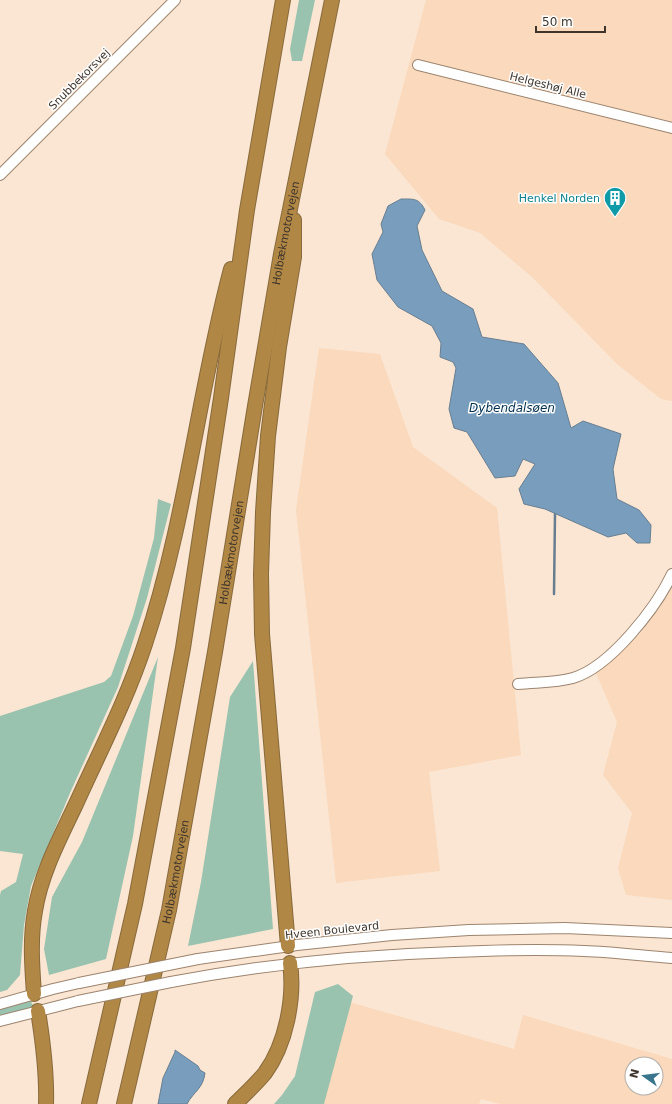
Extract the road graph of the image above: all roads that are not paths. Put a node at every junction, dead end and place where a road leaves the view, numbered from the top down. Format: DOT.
graph roads {
  1 [pos="175,0"];
  2 [pos="283,0"];
  3 [pos="332,0"];
  4 [pos="418,65"];
  5 [pos="672,128"];
  6 [pos="0,175"];
  7 [pos="294,188"];
  8 [pos="247,210"];
  9 [pos="672,574"];
  10 [pos="518,684"];
  11 [pos="672,933"];
  12 [pos="288,946"];
  13 [pos="672,958"];
  14 [pos="290,963"];
  15 [pos="34,994"];
  16 [pos="0,1004"];
  17 [pos="38,1011"];
  18 [pos="0,1021"];
  19 [pos="46,1104"];
  20 [pos="89,1104"];
  21 [pos="124,1104"];
  22 [pos="235,1104"];
  1 -- 6 [label="street, Snubbekorsvej"];
  2 -- 8 [label="highway"];
  3 -- 7 [label="highway, Holbækmotorvejen"];
  4 -- 5 [label="street, Helgeshøj Alle"];
  7 -- 12 [label="highway"];
  7 -- 21 [label="highway, Holbækmotorvejen"];
  8 -- 15 [label="highway"];
  8 -- 20 [label="highway"];
  9 -- 10 [label="street"];
  11 -- 12 [label="street, Hveen Boulevard"];
  12 -- 14 [label="street"];
  12 -- 15 [label="street, Hveen Boulevard, bridge"];
  13 -- 14 [label="street"];
  14 -- 17 [label="street, bridge"];
  14 -- 22 [label="highway"];
  15 -- 16 [label="street, Hveen Boulevard"];
  15 -- 17 [label="street"];
  17 -- 18 [label="street"];
  17 -- 19 [label="highway"];
}
